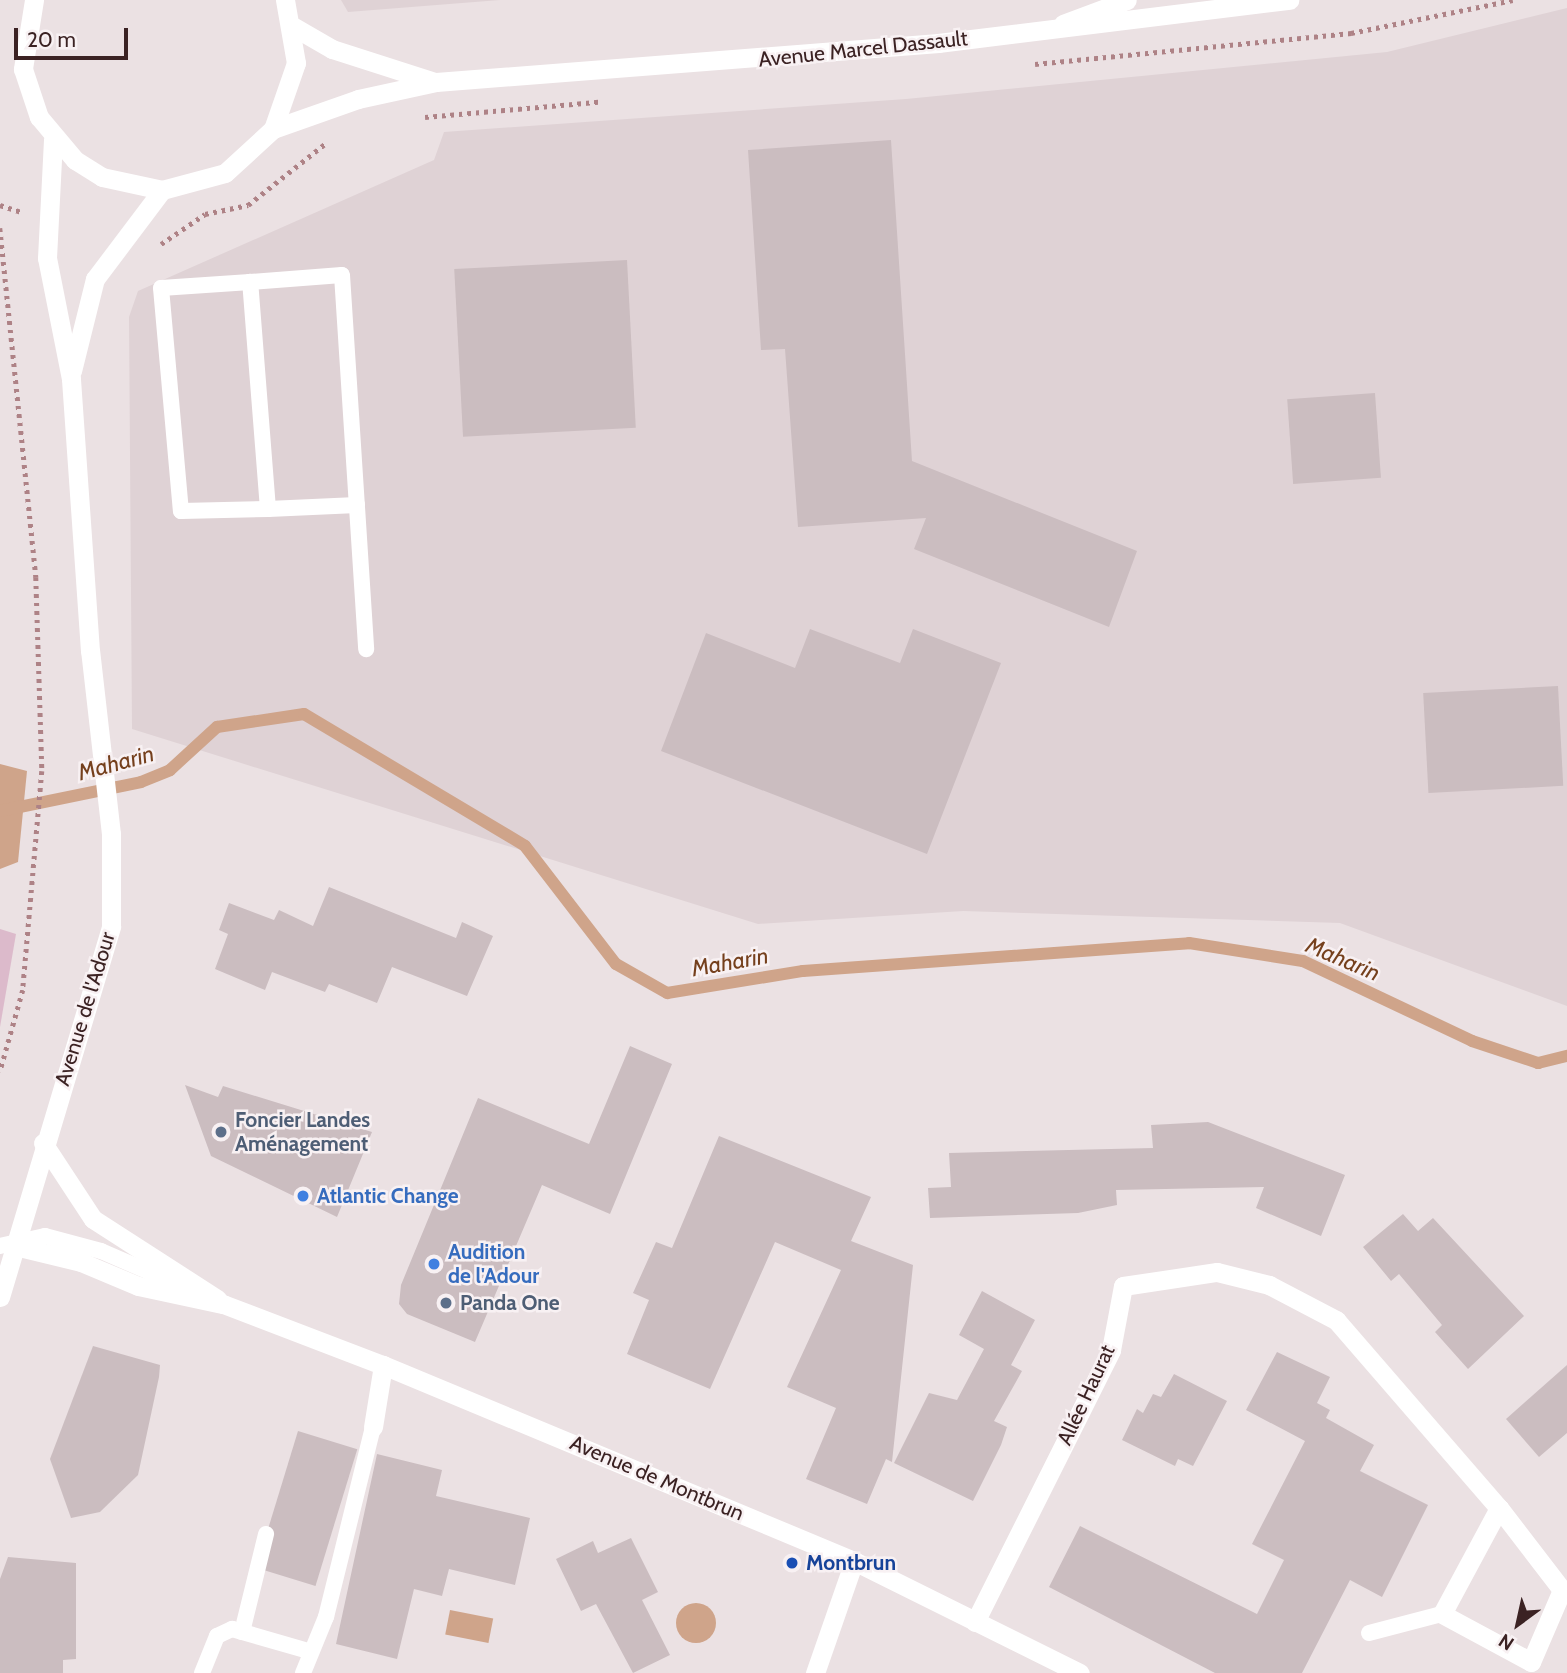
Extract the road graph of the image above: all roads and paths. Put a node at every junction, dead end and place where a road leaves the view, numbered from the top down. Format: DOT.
graph roads {
  1 [pos="34,0"];
  2 [pos="285,0"];
  3 [pos="1128,0"];
  4 [pos="1289,0"];
  5 [pos="294,27"];
  6 [pos="1049,29"];
  7 [pos="436,82"];
  8 [pos="456,114"];
  9 [pos="414,118"];
  10 [pos="274,129"];
  11 [pos="341,136"];
  12 [pos="53,139"];
  13 [pos="162,190"];
  14 [pos="0,228"];
  15 [pos="148,254"];
  16 [pos="250,282"];
  17 [pos="71,379"];
  18 [pos="357,505"];
  19 [pos="268,509"];
  20 [pos="366,649"];
  21 [pos="0,1072"];
  22 [pos="43,1143"];
  23 [pos="8,1246"];
  24 [pos="0,1297"];
  25 [pos="223,1304"];
  26 [pos="383,1365"];
  27 [pos="373,1427"];
  28 [pos="1499,1508"];
  29 [pos="266,1534"];
  30 [pos="854,1562"];
  31 [pos="1442,1614"];
  32 [pos="975,1622"];
  33 [pos="242,1632"];
  34 [pos="1369,1633"];
  35 [pos="308,1651"];
  36 [pos="1532,1668"];
  37 [pos="202,1673"];
  38 [pos="303,1673"];
  39 [pos="816,1673"];
  40 [pos="1080,1673"];
  1 -- 12 [label="main road"];
  2 -- 5 [label="main road"];
  3 -- 6 [label="main road"];
  4 -- 6 [label="main road, Avenue Marcel Dassault"];
  5 -- 7 [label="main road, Avenue Marcel Dassault"];
  5 -- 10 [label="main road"];
  6 -- 7 [label="main road, Avenue Marcel Dassault"];
  7 -- 10 [label="main road, Avenue Marcel Dassault"];
  8 -- 9 [label="path"];
  10 -- 13 [label="main road"];
  11 -- 15 [label="path"];
  12 -- 13 [label="main road"];
  12 -- 17 [label="main road, Avenue de l'Adour"];
  13 -- 17 [label="main road, Avenue de l'Adour"];
  14 -- 21 [label="path"];
  16 -- 18 [label="lane"];
  16 -- 19 [label="lane"];
  16 -- 19 [label="lane"];
  17 -- 22 [label="main road, Avenue de l'Adour"];
  18 -- 19 [label="lane"];
  18 -- 20 [label="lane"];
  22 -- 23 [label="main road, Avenue de l'Adour"];
  22 -- 25 [label="main road"];
  23 -- 24 [label="main road, Avenue de l'Adour"];
  23 -- 25 [label="main road, Avenue de Montbrun"];
  25 -- 26 [label="main road, Avenue de Montbrun"];
  26 -- 27 [label="main road"];
  26 -- 30 [label="main road, Avenue de Montbrun"];
  27 -- 35 [label="lane"];
  28 -- 31 [label="main road"];
  28 -- 32 [label="main road, Allée Haurat"];
  28 -- 36 [label="main road, Allée Haurat"];
  29 -- 33 [label="lane"];
  30 -- 32 [label="main road, Avenue de Montbrun"];
  30 -- 39 [label="main road"];
  31 -- 34 [label="lane"];
  31 -- 36 [label="main road, Allée Haurat"];
  32 -- 40 [label="main road, Avenue de Montbrun"];
  33 -- 35 [label="lane"];
  33 -- 37 [label="lane"];
  35 -- 38 [label="lane"];
}
